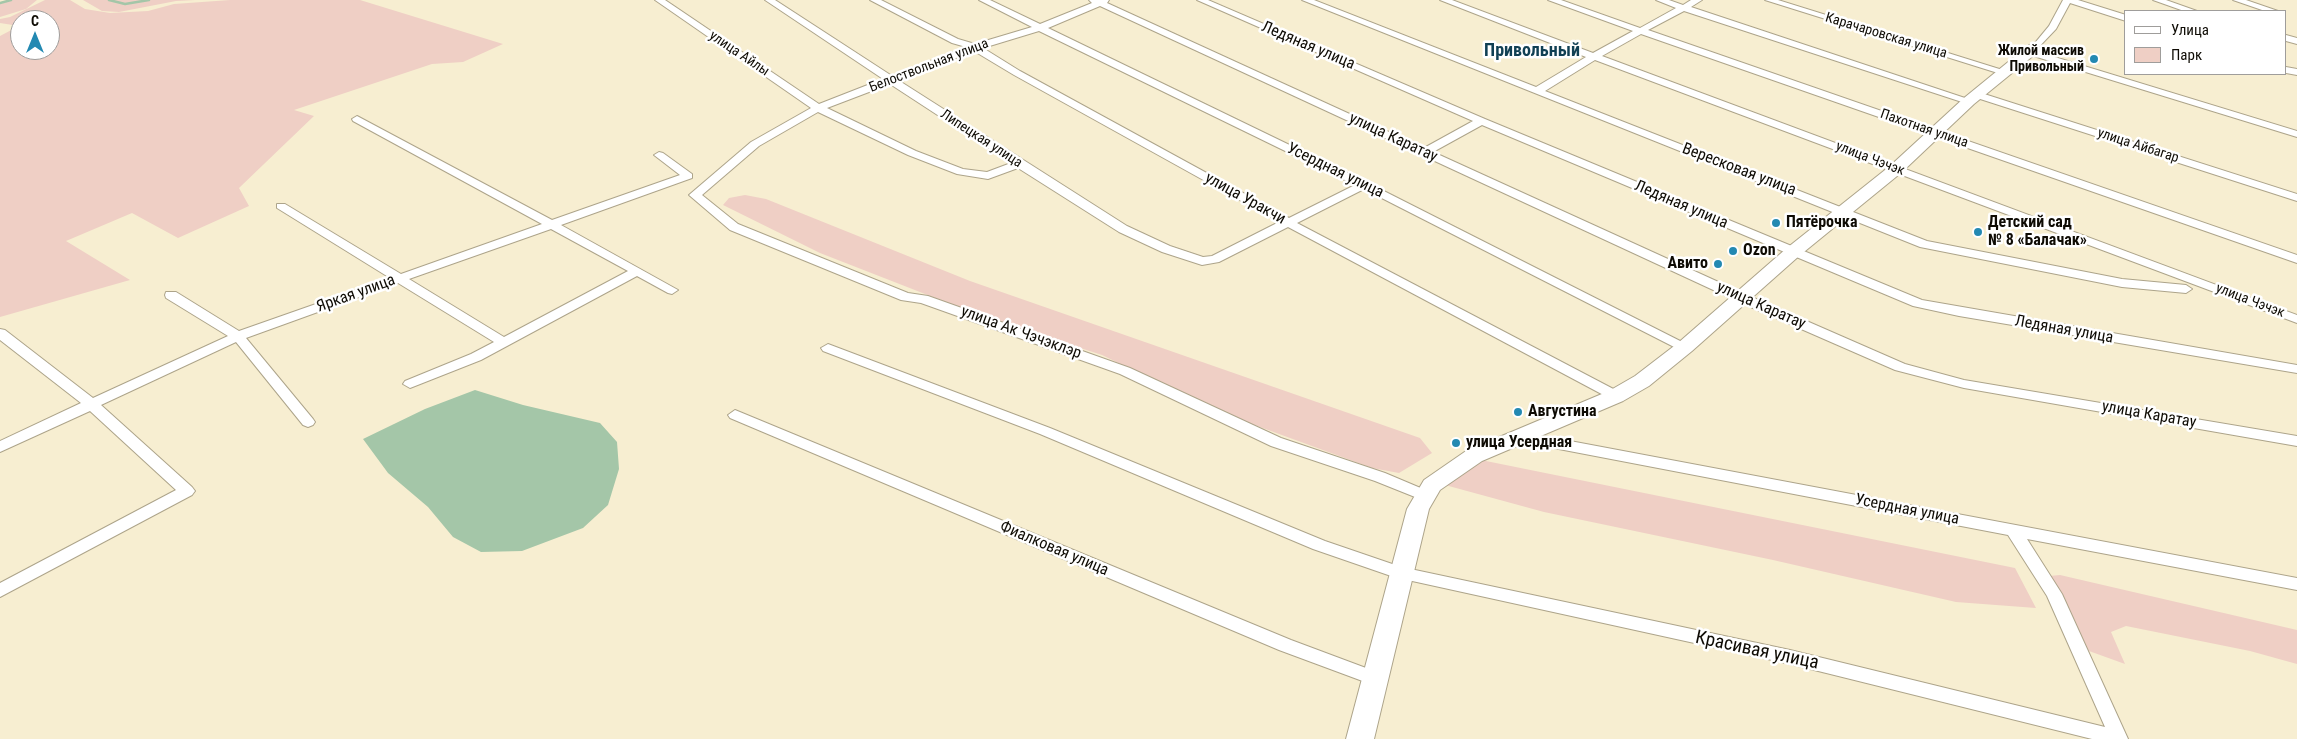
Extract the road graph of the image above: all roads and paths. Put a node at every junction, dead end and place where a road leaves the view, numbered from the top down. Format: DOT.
graph roads {
  1 [pos="659,0"];
  2 [pos="769,0"];
  3 [pos="874,0"];
  4 [pos="983,0"];
  5 [pos="1201,0"];
  6 [pos="1306,0"];
  7 [pos="1444,0"];
  8 [pos="1552,0"];
  9 [pos="1660,0"];
  10 [pos="1698,0"];
  11 [pos="1769,0"];
  12 [pos="2068,0"];
  13 [pos="2156,0"];
  14 [pos="2237,0"];
  15 [pos="1100,1"];
  16 [pos="1685,8"];
  17 [pos="2190,10"];
  18 [pos="2271,10"];
  19 [pos="2124,17"];
  20 [pos="1042,27"];
  21 [pos="1640,31"];
  22 [pos="975,47"];
  23 [pos="2032,50"];
  24 [pos="1594,56"];
  25 [pos="2004,72"];
  26 [pos="891,80"];
  27 [pos="1537,91"];
  28 [pos="1974,98"];
  29 [pos="818,108"];
  30 [pos="357,119"];
  31 [pos="1481,121"];
  32 [pos="1935,133"];
  33 [pos="2297,134"];
  34 [pos="755,144"];
  35 [pos="1425,152"];
  36 [pos="659,155"];
  37 [pos="1019,164"];
  38 [pos="1896,169"];
  39 [pos="1364,185"];
  40 [pos="2297,198"];
  41 [pos="281,206"];
  42 [pos="1844,211"];
  43 [pos="1289,223"];
  44 [pos="553,224"];
  45 [pos="1793,252"];
  46 [pos="2297,259"];
  47 [pos="638,271"];
  48 [pos="398,279"];
  49 [pos="2186,289"];
  50 [pos="672,290"];
  51 [pos="170,295"];
  52 [pos="1742,298"];
  53 [pos="2297,319"];
  54 [pos="0,333"];
  55 [pos="238,336"];
  56 [pos="503,342"];
  57 [pos="1685,347"];
  58 [pos="828,348"];
  59 [pos="2297,369"];
  60 [pos="410,384"];
  61 [pos="1616,396"];
  62 [pos="90,403"];
  63 [pos="734,415"];
  64 [pos="308,422"];
  65 [pos="1517,436"];
  66 [pos="2297,441"];
  67 [pos="0,447"];
  68 [pos="1425,496"];
  69 [pos="2013,530"];
  70 [pos="1400,573"];
  71 [pos="2297,584"];
  72 [pos="0,591"];
  73 [pos="1376,679"];
  74 [pos="1360,739"];
  75 [pos="2111,739"];
  76 [pos="2120,739"];
  1 -- 29 [label="street, улица Айлы"];
  2 -- 26 [label="street, Липецкая улица"];
  3 -- 22 [label="street, улица Уракчи"];
  4 -- 20 [label="street, Усердная улица"];
  5 -- 31 [label="street, Ледяная улица"];
  6 -- 27 [label="street, Вересковая улица"];
  7 -- 24 [label="street, улица Чэчэк"];
  8 -- 21 [label="street, Пахотная улица"];
  9 -- 16 [label="street, улица Айбагар"];
  10 -- 16 [label="street"];
  11 -- 25 [label="street, Карачаровская улица"];
  12 -- 19 [label="street"];
  12 -- 23 [label="street"];
  13 -- 17 [label="street"];
  14 -- 18 [label="street"];
  15 -- 20 [label="street, Белоствольная улица"];
  15 -- 35 [label="street, улица Каратау"];
  16 -- 21 [label="street"];
  16 -- 28 [label="street, улица Айбагар"];
  20 -- 22 [label="street, Белоствольная улица"];
  20 -- 39 [label="street, Усердная улица"];
  21 -- 24 [label="street"];
  21 -- 32 [label="street, Пахотная улица"];
  22 -- 26 [label="street, Белоствольная улица"];
  22 -- 43 [label="street, улица Уракчи"];
  23 -- 25 [label="street"];
  23 -- 33 [label="street"];
  24 -- 27 [label="street"];
  24 -- 38 [label="street, улица Чэчэк"];
  25 -- 28 [label="street"];
  26 -- 29 [label="street, Белоствольная улица"];
  26 -- 37 [label="street, Липецкая улица"];
  27 -- 42 [label="street, Вересковая улица"];
  28 -- 32 [label="street"];
  28 -- 40 [label="street, улица Айбагар"];
  29 -- 34 [label="street, Белоствольная улица"];
  29 -- 37 [label="street, улица Айлы"];
  30 -- 44 [label="street"];
  31 -- 35 [label="street"];
  31 -- 45 [label="street, Ледяная улица"];
  32 -- 38 [label="street"];
  32 -- 46 [label="street, Пахотная улица"];
  34 -- 68 [label="street, улица Ак Чэчэклэр"];
  35 -- 52 [label="street, улица Каратау"];
  36 -- 44 [label="street, Яркая улица"];
  37 -- 43 [label="street, Липецкая улица"];
  38 -- 42 [label="street"];
  38 -- 53 [label="street, улица Чэчэк"];
  39 -- 43 [label="street"];
  39 -- 57 [label="street, Усердная улица"];
  41 -- 48 [label="street"];
  42 -- 45 [label="street"];
  42 -- 49 [label="street, Вересковая улица"];
  43 -- 61 [label="street, улица Уракчи"];
  44 -- 47 [label="street"];
  44 -- 48 [label="street, Яркая улица"];
  45 -- 52 [label="street"];
  45 -- 59 [label="street, Ледяная улица"];
  47 -- 50 [label="street"];
  47 -- 56 [label="street"];
  48 -- 55 [label="street, Яркая улица"];
  48 -- 56 [label="street"];
  51 -- 55 [label="street"];
  52 -- 57 [label="street"];
  52 -- 66 [label="street, улица Каратау"];
  54 -- 62 [label="street"];
  55 -- 62 [label="street, Яркая улица"];
  55 -- 64 [label="street"];
  56 -- 60 [label="street"];
  57 -- 61 [label="street"];
  58 -- 70 [label="street"];
  61 -- 65 [label="street"];
  62 -- 67 [label="street, Яркая улица"];
  62 -- 72 [label="street"];
  63 -- 73 [label="street, Фиалковая улица"];
  65 -- 68 [label="street"];
  65 -- 69 [label="street, Усердная улица"];
  68 -- 70 [label="street"];
  69 -- 71 [label="street, Усердная улица"];
  69 -- 76 [label="street"];
  70 -- 73 [label="street"];
  70 -- 75 [label="street, Красивая улица"];
  73 -- 74 [label="street"];
}
